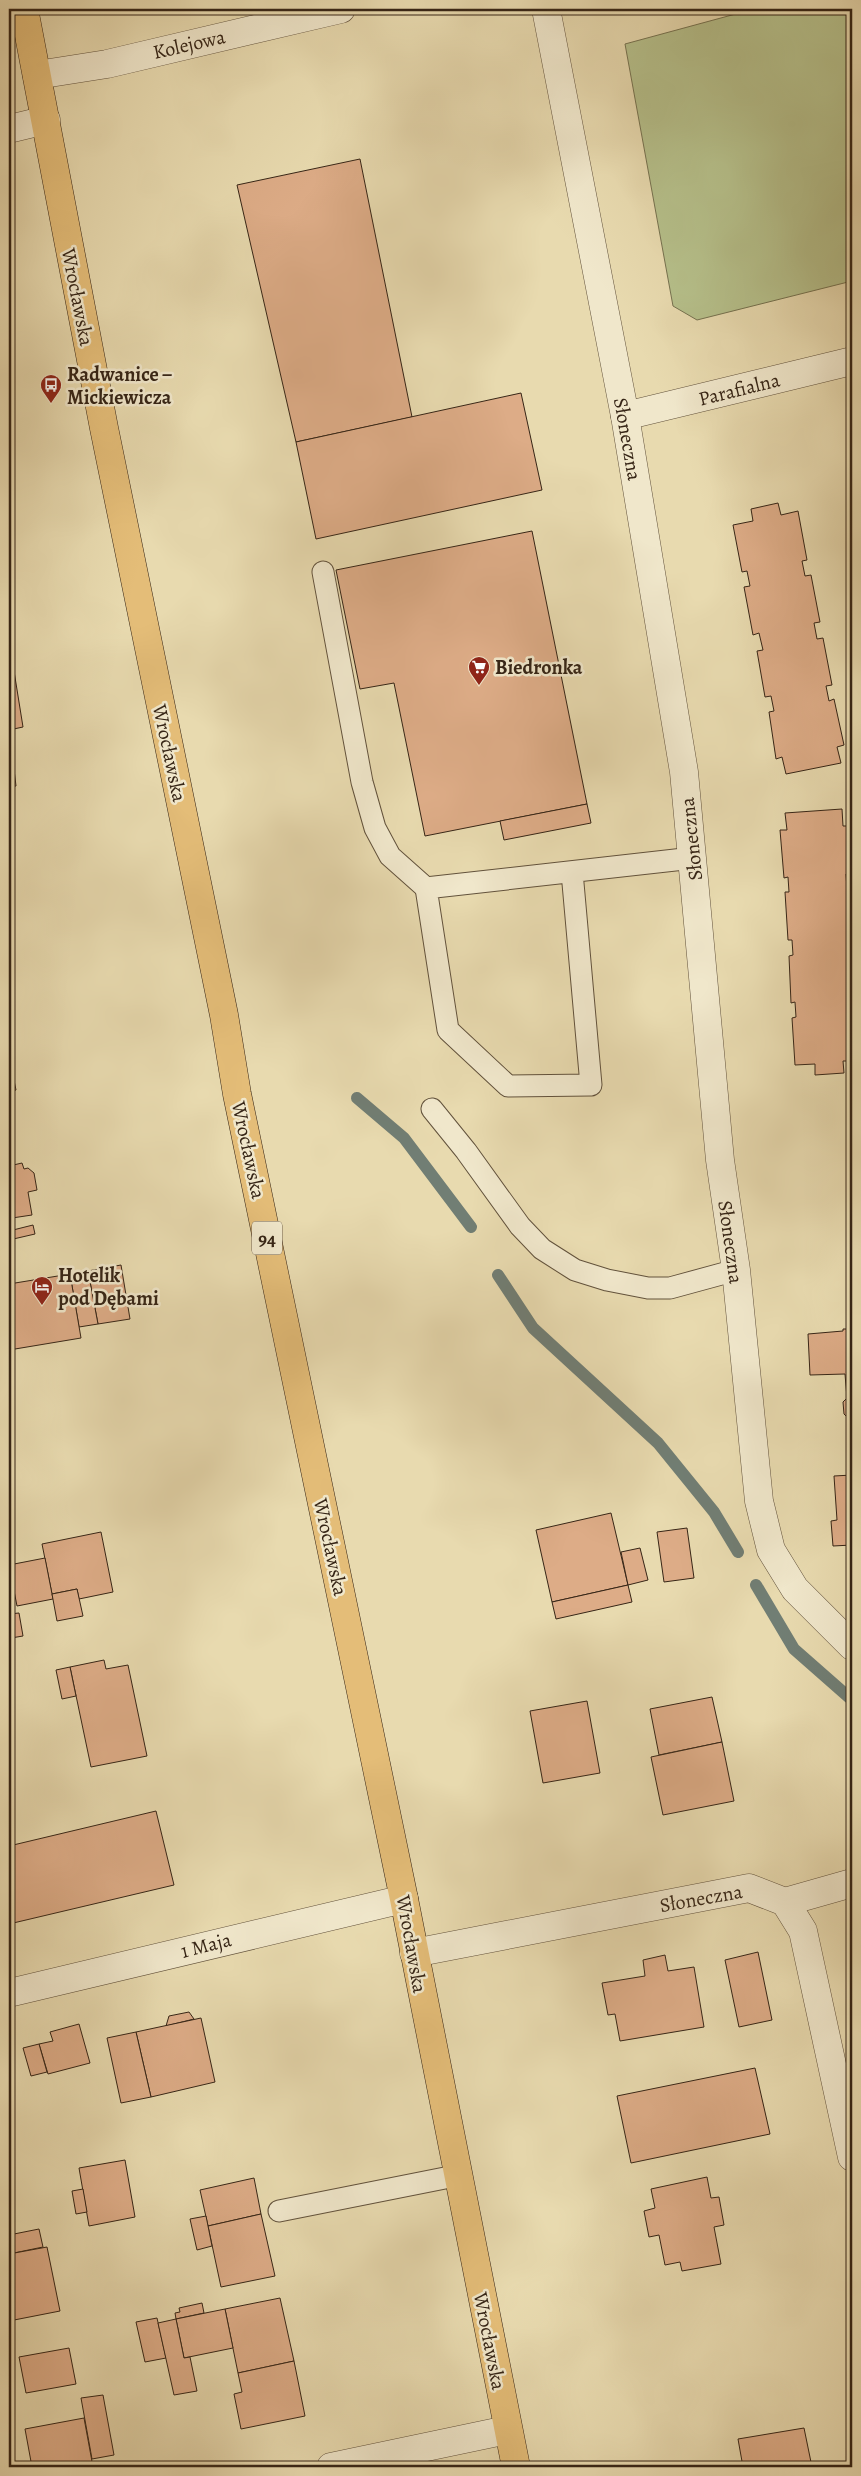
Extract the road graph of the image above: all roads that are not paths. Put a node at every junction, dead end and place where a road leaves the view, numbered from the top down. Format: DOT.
graph roads {
  1 [pos="24,9"];
  2 [pos="341,9"];
  3 [pos="546,9"];
  4 [pos="37,75"];
  5 [pos="46,120"];
  6 [pos="9,129"];
  7 [pos="852,362"];
  8 [pos="625,416"];
  9 [pos="324,572"];
  10 [pos="693,858"];
  11 [pos="572,872"];
  12 [pos="426,888"];
  13 [pos="432,1109"];
  14 [pos="736,1270"];
  15 [pos="852,1646"];
  16 [pos="852,1883"];
  17 [pos="404,1899"];
  18 [pos="785,1902"];
  19 [pos="414,1953"];
  20 [pos="9,1993"];
  21 [pos="852,2157"];
  22 [pos="460,2175"];
  23 [pos="279,2212"];
  24 [pos="507,2430"];
  25 [pos="331,2467"];
  26 [pos="516,2467"];
  1 -- 4 [label="main road, Wrocławska / 94"];
  2 -- 4 [label="street, Kolejowa"];
  3 -- 8 [label="street, Słoneczna"];
  4 -- 5 [label="main road, Wrocławska / 94"];
  5 -- 6 [label="street"];
  5 -- 17 [label="main road, Wrocławska / 94"];
  7 -- 8 [label="street, Parafialna"];
  8 -- 10 [label="street, Słoneczna"];
  9 -- 12 [label="lane"];
  10 -- 11 [label="lane"];
  10 -- 14 [label="street, Słoneczna"];
  11 -- 12 [label="lane"];
  11 -- 12 [label="lane"];
  13 -- 14 [label="lane"];
  14 -- 15 [label="street, Słoneczna"];
  16 -- 18 [label="street"];
  17 -- 19 [label="main road, Wrocławska / 94"];
  17 -- 20 [label="street, 1 Maja"];
  18 -- 19 [label="street, Słoneczna"];
  18 -- 21 [label="street"];
  19 -- 22 [label="main road, Wrocławska / 94"];
  22 -- 23 [label="lane"];
  22 -- 24 [label="main road, Wrocławska / 94"];
  24 -- 25 [label="street"];
  24 -- 26 [label="main road, Wrocławska / 94"];
}
